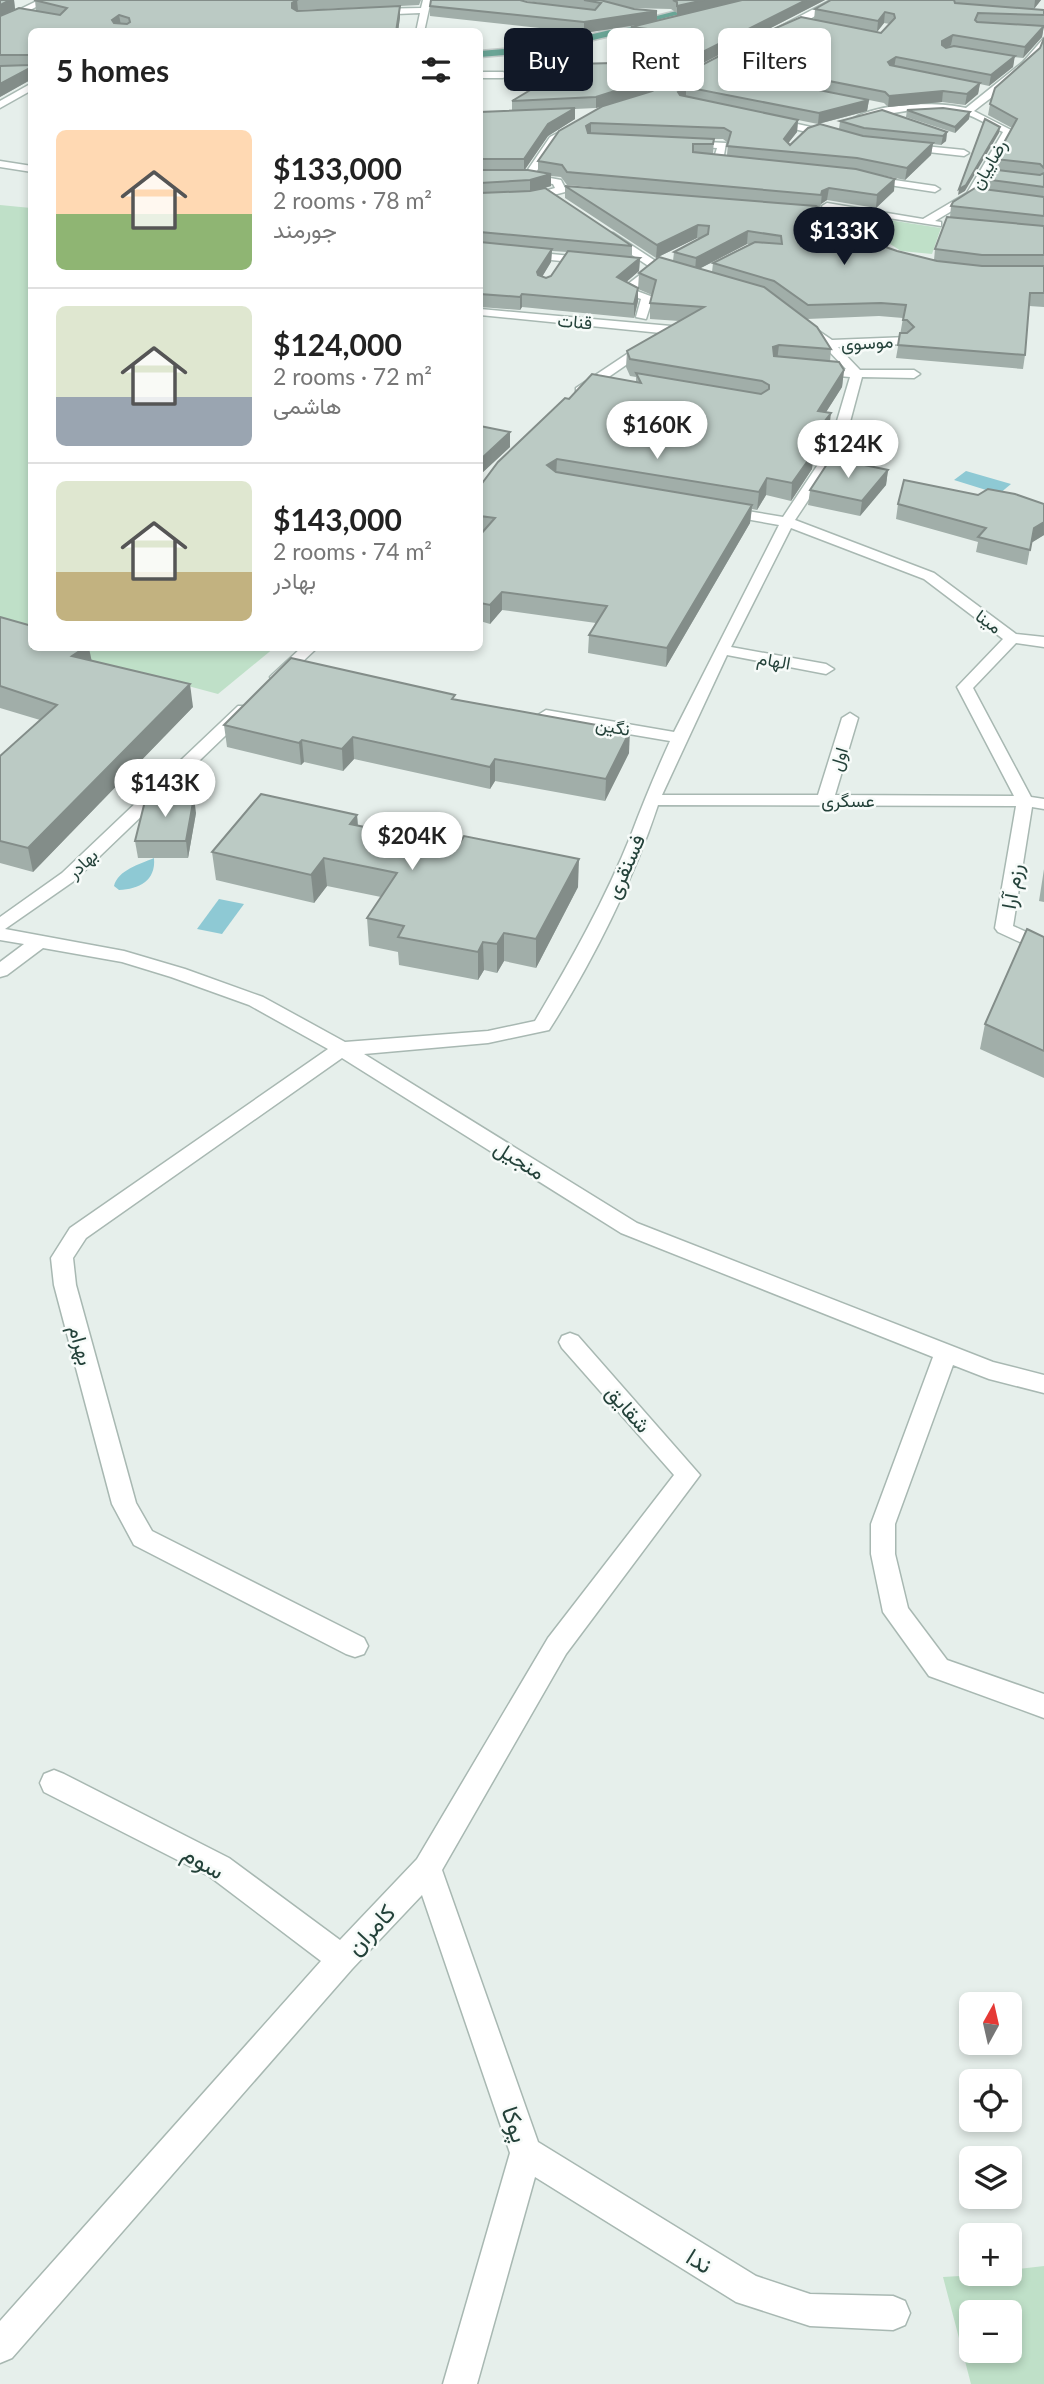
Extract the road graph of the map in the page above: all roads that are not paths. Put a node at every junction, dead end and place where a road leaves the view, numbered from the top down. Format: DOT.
graph roads {
  1 [pos="47,0"];
  2 [pos="732,0"];
  3 [pos="837,0"];
  4 [pos="850,1"];
  5 [pos="11,3"];
  6 [pos="426,5"];
  7 [pos="33,6"];
  8 [pos="743,6"];
  9 [pos="18,13"];
  10 [pos="362,13"];
  11 [pos="638,14"];
  12 [pos="670,15"];
  13 [pos="40,16"];
  14 [pos="0,22"];
  15 [pos="799,22"];
  16 [pos="811,24"];
  17 [pos="421,28"];
  18 [pos="595,28"];
  19 [pos="619,28"];
  20 [pos="654,28"];
  21 [pos="786,28"];
  22 [pos="593,32"];
  23 [pos="1043,44"];
  24 [pos="504,53"];
  25 [pos="483,54"];
  26 [pos="1013,62"];
  27 [pos="1026,64"];
  28 [pos="483,75"];
  29 [pos="503,75"];
  30 [pos="28,88"];
  31 [pos="981,89"];
  32 [pos="993,92"];
  33 [pos="0,105"];
  34 [pos="866,105"];
  35 [pos="971,110"];
  36 [pos="893,111"];
  37 [pos="572,114"];
  38 [pos="877,114"];
  39 [pos="760,119"];
  40 [pos="902,122"];
  41 [pos="817,130"];
  42 [pos="802,135"];
  43 [pos="851,139"];
  44 [pos="678,143"];
  45 [pos="887,145"];
  46 [pos="964,153"];
  47 [pos="719,163"];
  48 [pos="0,164"];
  49 [pos="28,168"];
  50 [pos="483,176"];
  51 [pos="855,176"];
  52 [pos="527,177"];
  53 [pos="934,189"];
  54 [pos="575,191"];
  55 [pos="971,195"];
  56 [pos="557,196"];
  57 [pos="983,197"];
  58 [pos="483,200"];
  59 [pos="827,205"];
  60 [pos="806,212"];
  61 [pos="925,222"];
  62 [pos="951,226"];
  63 [pos="603,230"];
  64 [pos="483,250"];
  65 [pos="680,254"];
  66 [pos="890,254"];
  67 [pos="606,262"];
  68 [pos="631,264"];
  69 [pos="656,266"];
  70 [pos="687,273"];
  71 [pos="483,312"];
  72 [pos="788,314"];
  73 [pos="642,317"];
  74 [pos="904,340"];
  75 [pos="830,344"];
  76 [pos="831,372"];
  77 [pos="857,374"];
  78 [pos="914,374"];
  79 [pos="600,377"];
  80 [pos="626,382"];
  81 [pos="573,398"];
  82 [pos="706,509"];
  83 [pos="788,522"];
  84 [pos="1012,638"];
  85 [pos="1044,642"];
  86 [pos="722,650"];
  87 [pos="306,651"];
  88 [pos="826,669"];
  89 [pos="286,670"];
  90 [pos="312,674"];
  91 [pos="546,715"];
  92 [pos="850,718"];
  93 [pos="680,738"];
  94 [pos="651,800"];
  95 [pos="825,800"];
  96 [pos="1026,801"];
  97 [pos="1044,804"];
  98 [pos="0,925"];
  99 [pos="0,934"];
  100 [pos="39,942"];
  101 [pos="1044,947"];
  102 [pos="0,971"];
  103 [pos="342,1049"];
  104 [pos="570,1342"];
  105 [pos="946,1352"];
  106 [pos="1044,1384"];
  107 [pos="688,1475"];
  108 [pos="355,1646"];
  109 [pos="1044,1706"];
  110 [pos="54,1783"];
  111 [pos="427,1869"];
  112 [pos="342,1959"];
  113 [pos="526,2153"];
  114 [pos="893,2314"];
  115 [pos="0,2346"];
  116 [pos="460,2384"];
  1 -- 7 [label="street"];
  2 -- 12 [label="main road"];
  3 -- 4 [label="street"];
  3 -- 15 [label="street"];
  5 -- 7 [label="street"];
  6 -- 10 [label="street"];
  6 -- 17 [label="street"];
  7 -- 9 [label="street"];
  8 -- 20 [label="main road"];
  9 -- 13 [label="street"];
  9 -- 14 [label="street"];
  11 -- 12 [label="street"];
  12 -- 19 [label="main road"];
  15 -- 16 [label="street"];
  15 -- 21 [label="street"];
  18 -- 22 [label="street"];
  23 -- 27 [label="street"];
  24 -- 25 [label="main road"];
  26 -- 27 [label="street"];
  27 -- 32 [label="street"];
  28 -- 29 [label="street"];
  30 -- 33 [label="street"];
  31 -- 32 [label="street"];
  32 -- 35 [label="street"];
  34 -- 36 [label="street"];
  35 -- 36 [label="street"];
  35 -- 55 [label="street, رضاییان"];
  36 -- 38 [label="street"];
  37 -- 52 [label="street"];
  38 -- 40 [label="street"];
  38 -- 41 [label="street"];
  39 -- 41 [label="street"];
  41 -- 42 [label="street"];
  41 -- 43 [label="street"];
  44 -- 47 [label="street"];
  45 -- 46 [label="street"];
  48 -- 49 [label="street"];
  50 -- 52 [label="street"];
  51 -- 53 [label="street"];
  52 -- 56 [label="street"];
  54 -- 56 [label="street"];
  55 -- 57 [label="street"];
  55 -- 61 [label="street, رضاییان"];
  56 -- 58 [label="street"];
  59 -- 60 [label="street"];
  59 -- 61 [label="street"];
  59 -- 66 [label="street"];
  61 -- 62 [label="street"];
  63 -- 69 [label="street"];
  64 -- 67 [label="street"];
  65 -- 69 [label="street"];
  68 -- 69 [label="street"];
  69 -- 70 [label="street"];
  69 -- 73 [label="street"];
  71 -- 79 [label="street, قنات"];
  72 -- 75 [label="street"];
  74 -- 75 [label="street, موسوی"];
  75 -- 77 [label="street"];
  76 -- 77 [label="street"];
  77 -- 78 [label="street"];
  77 -- 83 [label="street, فسنقری"];
  79 -- 80 [label="street"];
  79 -- 81 [label="street"];
  82 -- 83 [label="street, مینا"];
  83 -- 84 [label="street, مینا"];
  83 -- 86 [label="street, فسنقری"];
  84 -- 85 [label="street"];
  84 -- 96 [label="street, مینا"];
  86 -- 88 [label="street, الهام"];
  86 -- 93 [label="street, فسنقری"];
  87 -- 89 [label="street, بهادر"];
  89 -- 90 [label="street"];
  89 -- 98 [label="street, بهادر"];
  91 -- 93 [label="street, نگین"];
  92 -- 95 [label="street, اول"];
  93 -- 94 [label="street, فسنقری"];
  94 -- 95 [label="street, عسگری"];
  94 -- 103 [label="street, فسنقری"];
  95 -- 96 [label="street, عسگری"];
  96 -- 97 [label="street, عسگری"];
  96 -- 101 [label="street, رزم آرا"];
  99 -- 100 [label="street, منجیل"];
  100 -- 102 [label="street"];
  100 -- 103 [label="street, منجیل"];
  103 -- 105 [label="street, منجیل"];
  103 -- 108 [label="street, بهرام"];
  104 -- 107 [label="street, شقایق"];
  105 -- 106 [label="street, منجیل"];
  105 -- 109 [label="street"];
  107 -- 111 [label="street, کامران"];
  110 -- 112 [label="street, سوم"];
  111 -- 112 [label="street, کامران"];
  111 -- 113 [label="street, پوکا"];
  112 -- 115 [label="street, کامران"];
  113 -- 114 [label="street, ندا"];
  113 -- 116 [label="street, پوکا"];
}
